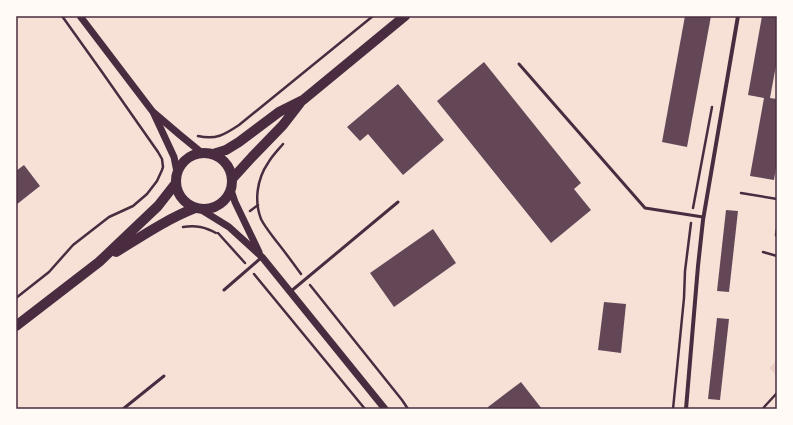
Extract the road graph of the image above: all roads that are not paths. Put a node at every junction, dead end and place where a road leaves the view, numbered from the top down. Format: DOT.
graph roads {
  1 [pos="80,16"];
  2 [pos="405,16"];
  3 [pos="738,16"];
  4 [pos="519,64"];
  5 [pos="303,100"];
  6 [pos="153,112"];
  7 [pos="202,153"];
  8 [pos="213,154"];
  9 [pos="177,172"];
  10 [pos="232,179"];
  11 [pos="176,183"];
  12 [pos="231,190"];
  13 [pos="398,202"];
  14 [pos="198,208"];
  15 [pos="703,217"];
  16 [pos="262,257"];
  17 [pos="99,262"];
  18 [pos="224,290"];
  19 [pos="290,292"];
  20 [pos="16,326"];
  21 [pos="164,376"];
  22 [pos="123,409"];
  23 [pos="384,409"];
  24 [pos="686,409"];
  1 -- 6 [label="street"];
  2 -- 5 [label="main road"];
  3 -- 15 [label="street"];
  4 -- 15 [label="lane"];
  5 -- 8 [label="main road"];
  5 -- 10 [label="main road"];
  6 -- 7 [label="street"];
  6 -- 9 [label="street"];
  7 -- 8 [label="main road"];
  7 -- 9 [label="main road"];
  8 -- 10 [label="main road"];
  9 -- 11 [label="main road"];
  10 -- 12 [label="main road"];
  11 -- 14 [label="main road"];
  11 -- 17 [label="main road"];
  12 -- 14 [label="main road"];
  12 -- 16 [label="street"];
  13 -- 19 [label="lane"];
  14 -- 16 [label="street"];
  14 -- 17 [label="main road"];
  15 -- 24 [label="street"];
  16 -- 18 [label="lane"];
  16 -- 19 [label="street"];
  17 -- 20 [label="main road"];
  19 -- 23 [label="street"];
  21 -- 22 [label="lane"];
}
